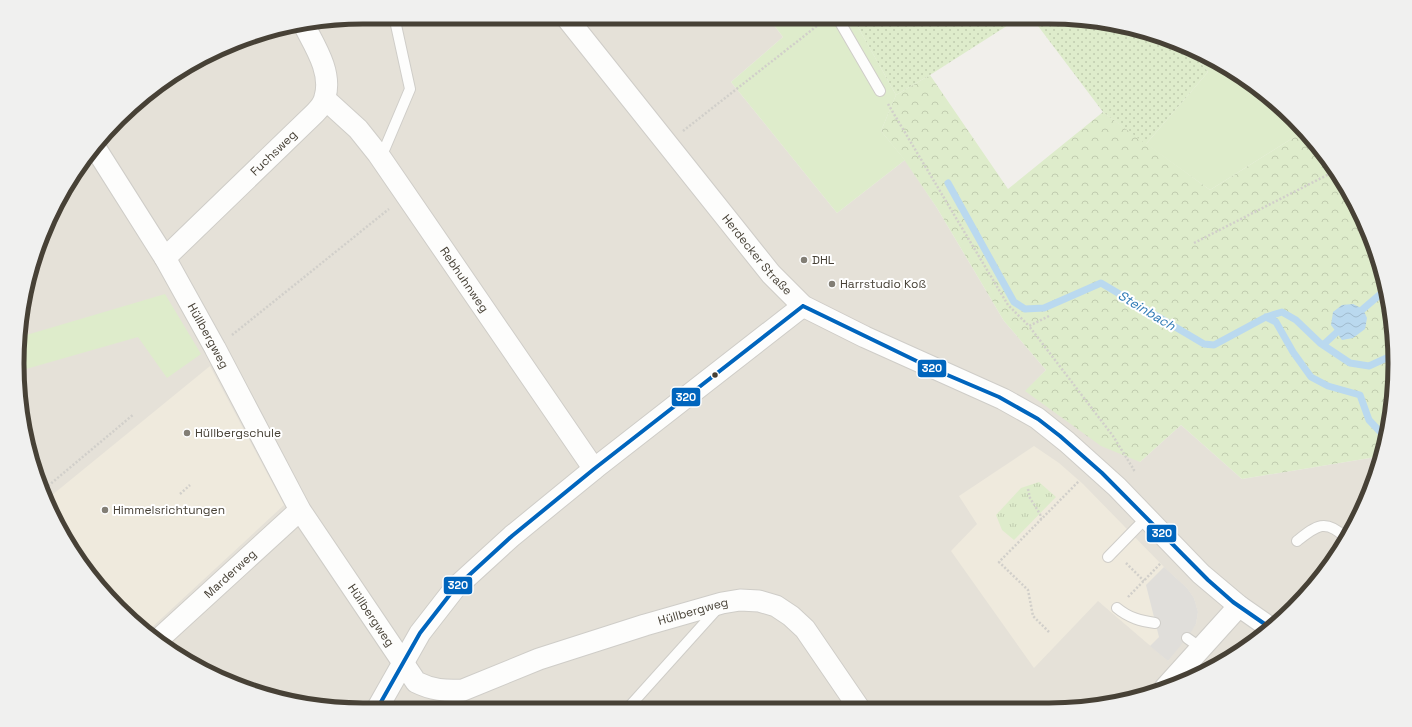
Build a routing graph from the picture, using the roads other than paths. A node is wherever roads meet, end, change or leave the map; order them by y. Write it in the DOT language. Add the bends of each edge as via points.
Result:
graph roads {
  1 [pos="572,24"];
  2 [pos="841,24"];
  3 [pos="396,25"];
  4 [pos="306,29"];
  5 [pos="880,91"];
  6 [pos="325,99"];
  7 [pos="98,152"];
  8 [pos="378,154"];
  9 [pos="165,258"];
  10 [pos="803,306"];
  11 [pos="594,470"];
  12 [pos="300,510"];
  13 [pos="1146,518"];
  14 [pos="1342,534"];
  15 [pos="1297,541"];
  16 [pos="1111,554"];
  17 [pos="722,603"];
  18 [pos="1239,606"];
  19 [pos="1117,608"];
  20 [pos="1156,623"];
  21 [pos="1265,624"];
  22 [pos="162,636"];
  23 [pos="402,662"];
  24 [pos="1170,680"];
  25 [pos="380,703"];
  26 [pos="632,703"];
  27 [pos="855,703"];
  1 -- 10 [label="street, Herdecker Straße" via="771,274"];
  2 -- 5 [label="lane"];
  3 -- 8 [label="lane" via="410,89 385,148"];
  4 -- 6 [label="street" via="324,69 327,86"];
  6 -- 8 [label="street, Rebhuhnweg" via="358,129"];
  6 -- 9 [label="street, Fuchsweg" via="315,113"];
  7 -- 9 [label="street, Hüllbergweg"];
  8 -- 11 [label="street, Rebhuhnweg"];
  9 -- 12 [label="street, Hüllbergweg"];
  10 -- 11 [label="street"];
  10 -- 13 [label="street, Herdecker Straße" via="1037,418 1117,487"];
  11 -- 23 [label="street" via="512,536 455,588 420,633"];
  12 -- 22 [label="street, Marderweg"];
  12 -- 23 [label="street, Hüllbergweg"];
  13 -- 16 [label="lane"];
  13 -- 18 [label="street, Herdecker Straße" via="1201,574"];
  14 -- 15 [label="lane" via="1326,525 1318,526"];
  17 -- 23 [label="street, Hüllbergweg" via="539,659 463,690 434,690 424,686 416,682"];
  17 -- 26 [label="lane"];
  17 -- 27 [label="street, Hüllbergweg" via="740,600 759,601 776,606 791,616 805,629"];
  18 -- 21 [label="street, Herdecker Straße"];
  18 -- 24 [label="street" via="1194,643"];
  19 -- 20 [label="lane" via="1131,618"];
  23 -- 25 [label="street"];
}
